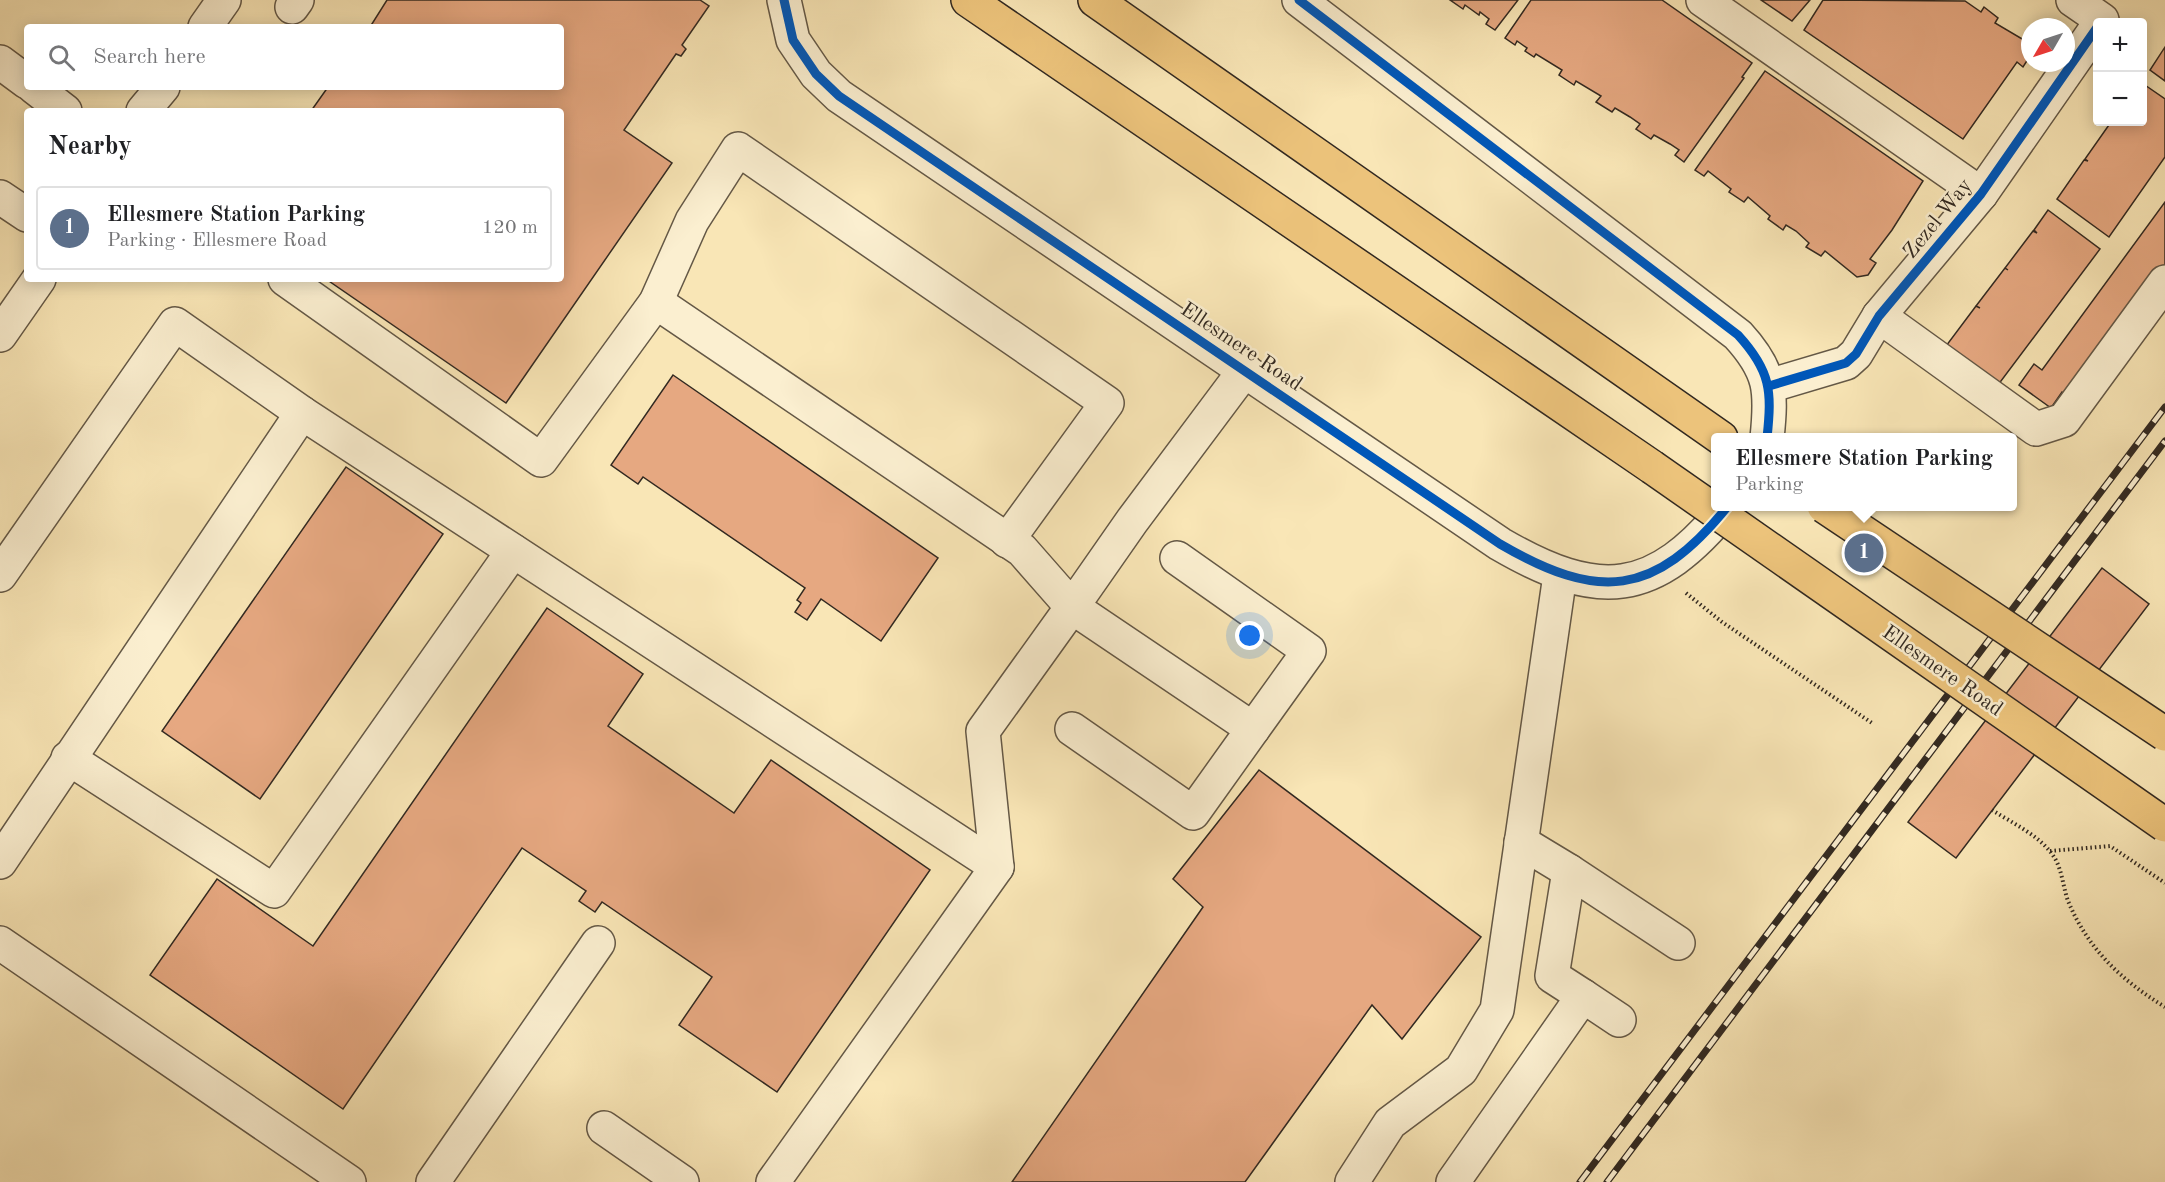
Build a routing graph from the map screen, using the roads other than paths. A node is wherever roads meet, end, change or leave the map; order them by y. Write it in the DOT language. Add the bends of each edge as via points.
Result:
graph roads {
  1 [pos="784,0"];
  2 [pos="968,0"];
  3 [pos="1095,0"];
  4 [pos="1299,0"];
  5 [pos="1703,0"];
  6 [pos="2073,0"];
  7 [pos="2104,17"];
  8 [pos="0,62"];
  9 [pos="24,80"];
  10 [pos="38,90"];
  11 [pos="160,90"];
  12 [pos="61,108"];
  13 [pos="146,108"];
  14 [pos="1981,194"];
  15 [pos="0,197"];
  16 [pos="24,213"];
  17 [pos="37,282"];
  18 [pos="289,282"];
  19 [pos="2165,282"];
  20 [pos="656,302"];
  21 [pos="1879,316"];
  22 [pos="0,335"];
  23 [pos="1245,370"];
  24 [pos="1769,386"];
  25 [pos="302,413"];
  26 [pos="1714,433"];
  27 [pos="1767,433"];
  28 [pos="1711,508"];
  29 [pos="1715,511"];
  30 [pos="1725,511"];
  31 [pos="1830,511"];
  32 [pos="1007,541"];
  33 [pos="513,551"];
  34 [pos="1178,558"];
  35 [pos="4,561"];
  36 [pos="1560,574"];
  37 [pos="1071,607"];
  38 [pos="1072,729"];
  39 [pos="1253,729"];
  40 [pos="2165,734"];
  41 [pos="68,758"];
  42 [pos="2165,825"];
  43 [pos="1521,842"];
  44 [pos="0,862"];
  45 [pos="997,867"];
  46 [pos="1569,870"];
  47 [pos="0,943"];
  48 [pos="598,943"];
  49 [pos="1678,943"];
  50 [pos="1583,996"];
  51 [pos="1619,1020"];
  52 [pos="604,1128"];
  53 [pos="349,1182"];
  54 [pos="433,1182"];
  55 [pos="682,1182"];
  56 [pos="773,1182"];
  57 [pos="1352,1182"];
  58 [pos="1453,1182"];
  1 -- 23 [label="street, Ellesmere Road" via="793,40 816,74 839,96"];
  2 -- 28 [label="main road, Ellesmere Road, bridge"];
  3 -- 26 [label="main road"];
  4 -- 24 [label="street" via="1717,316 1753,351"];
  5 -- 14 [label="street"];
  6 -- 7 [label="street"];
  7 -- 14 [label="street, Zezel Way"];
  8 -- 9 [label="street"];
  10 -- 12 [label="street"];
  11 -- 13 [label="street"];
  14 -- 21 [label="street, Zezel Way"];
  15 -- 16 [label="street"];
  17 -- 22 [label="street"];
  18 -- 20 [label="street" via="541,460"];
  19 -- 21 [label="street" via="2064,420 2036,429"];
  20 -- 32 [label="street"];
  20 -- 32 [label="street" via="692,221 738,149 1107,403"];
  21 -- 24 [label="street, Zezel Way" via="1856,354 1846,363"];
  23 -- 36 [label="street, Ellesmere Road" via="1500,544"];
  23 -- 37 [label="street"];
  24 -- 27 [label="street"];
  25 -- 33 [label="street"];
  25 -- 35 [label="street" via="175,324"];
  25 -- 41 [label="street"];
  29 -- 42 [label="main road, Ellesmere Road, bridge"];
  30 -- 36 [label="street, Ellesmere Road" via="1710,529 1663,567 1630,579 1601,583"];
  31 -- 40 [label="main road, bridge"];
  32 -- 37 [label="street" via="1022,550"];
  33 -- 41 [label="street" via="274,891"];
  33 -- 45 [label="street"];
  34 -- 39 [label="street" via="1309,651"];
  36 -- 43 [label="street"];
  37 -- 39 [label="street"];
  37 -- 45 [label="street" via="983,731"];
  38 -- 39 [label="street" via="1193,813"];
  41 -- 44 [label="street"];
  43 -- 46 [label="street"];
  43 -- 57 [label="street" via="1497,1010 1461,1070 1390,1123"];
  45 -- 56 [label="street"];
  46 -- 49 [label="street"];
  46 -- 50 [label="street" via="1552,976"];
  47 -- 53 [label="street"];
  48 -- 54 [label="street"];
  50 -- 51 [label="street"];
  50 -- 58 [label="street"];
  52 -- 55 [label="street"];
}
